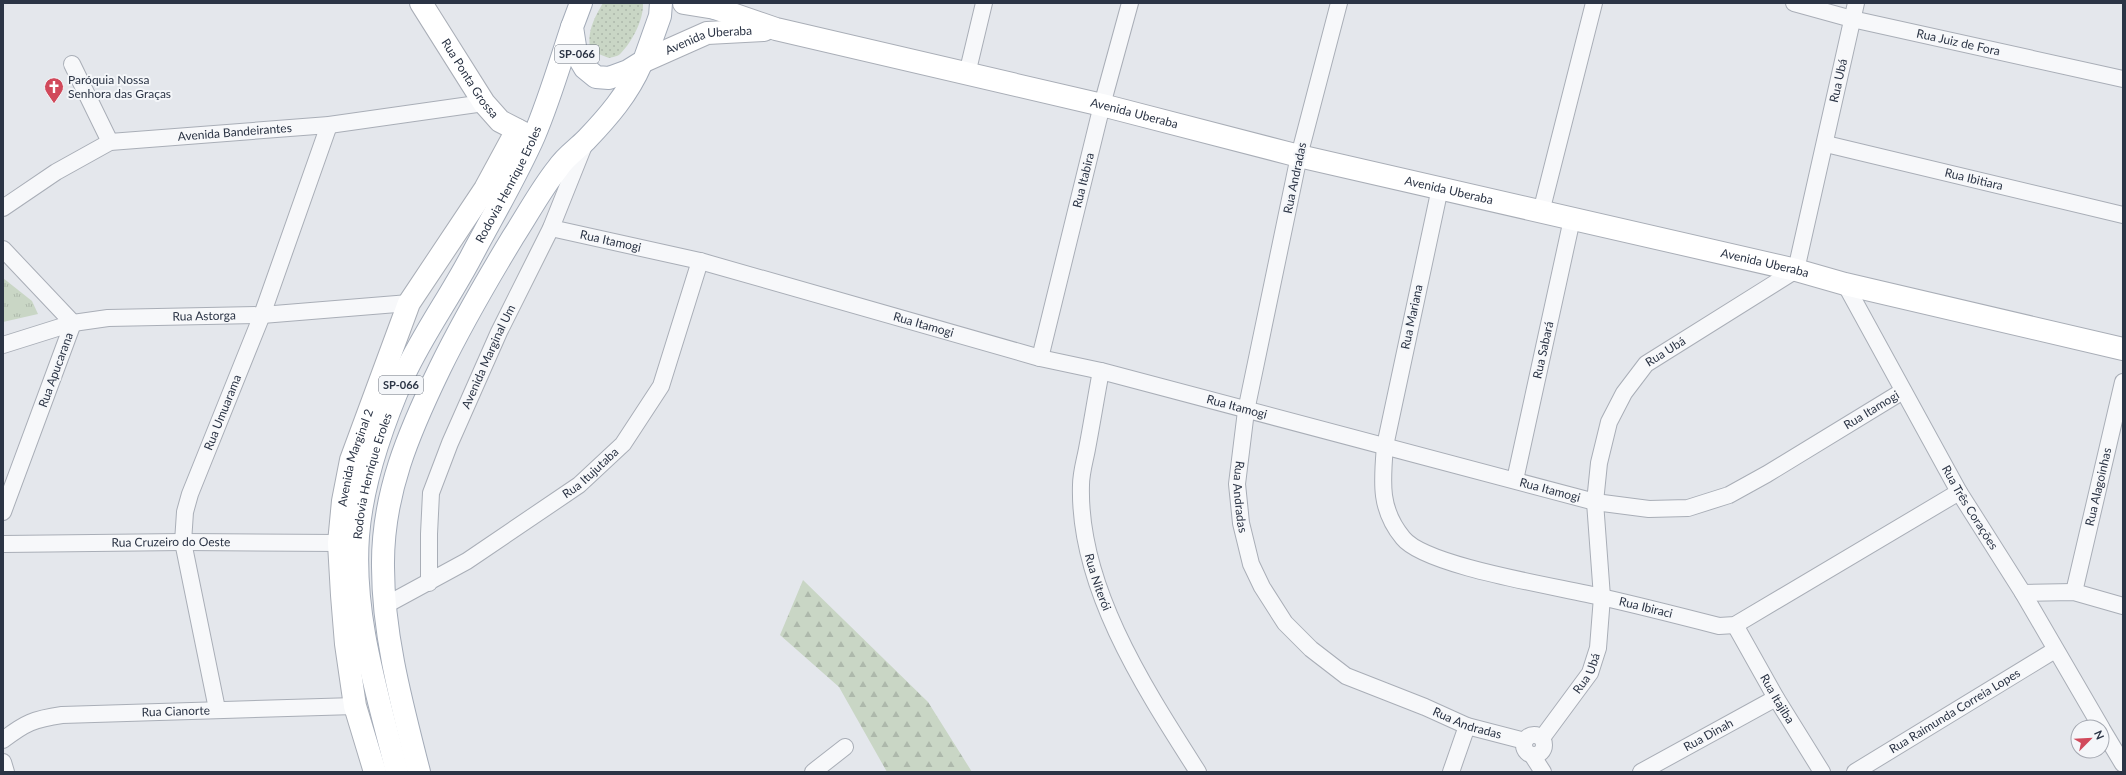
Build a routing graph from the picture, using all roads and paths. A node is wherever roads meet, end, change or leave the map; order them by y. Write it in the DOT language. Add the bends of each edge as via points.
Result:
graph roads {
  1 [pos="421,3"];
  2 [pos="581,3"];
  3 [pos="661,3"];
  4 [pos="684,3"];
  5 [pos="984,3"];
  6 [pos="1130,3"];
  7 [pos="1339,3"];
  8 [pos="1594,3"];
  9 [pos="1794,3"];
  10 [pos="1856,3"];
  11 [pos="714,5"];
  12 [pos="1852,19"];
  13 [pos="572,27"];
  14 [pos="776,29"];
  15 [pos="643,63"];
  16 [pos="72,64"];
  17 [pos="967,74"];
  18 [pos="2123,79"];
  19 [pos="484,104"];
  20 [pos="1102,105"];
  21 [pos="328,125"];
  22 [pos="525,134"];
  23 [pos="586,141"];
  24 [pos="110,142"];
  25 [pos="1826,144"];
  26 [pos="1299,156"];
  27 [pos="1440,188"];
  28 [pos="3,208"];
  29 [pos="1541,212"];
  30 [pos="2123,214"];
  31 [pos="1572,219"];
  32 [pos="551,228"];
  33 [pos="3,250"];
  34 [pos="700,261"];
  35 [pos="1796,270"];
  36 [pos="1845,284"];
  37 [pos="409,303"];
  38 [pos="262,315"];
  39 [pos="74,323"];
  40 [pos="3,345"];
  41 [pos="2123,349"];
  42 [pos="1040,358"];
  43 [pos="1101,372"];
  44 [pos="2123,382"];
  45 [pos="1903,391"];
  46 [pos="1246,411"];
  47 [pos="1385,446"];
  48 [pos="1515,480"];
  49 [pos="1959,492"];
  50 [pos="1595,502"];
  51 [pos="3,512"];
  52 [pos="183,542"];
  53 [pos="339,543"];
  54 [pos="3,544"];
  55 [pos="429,582"];
  56 [pos="2074,592"];
  57 [pos="2023,593"];
  58 [pos="1602,597"];
  59 [pos="386,605"];
  60 [pos="2123,606"];
  61 [pos="1735,625"];
  62 [pos="2055,650"];
  63 [pos="1776,698"];
  64 [pos="355,706"];
  65 [pos="217,709"];
  66 [pos="2097,719"];
  67 [pos="1467,726"];
  68 [pos="3,740"];
  69 [pos="2110,742"];
  70 [pos="844,747"];
  71 [pos="1528,748"];
  72 [pos="3,762"];
  73 [pos="2123,764"];
  74 [pos="1200,770"];
  75 [pos="6,772"];
  76 [pos="375,772"];
  77 [pos="397,772"];
  78 [pos="419,772"];
  79 [pos="813,772"];
  80 [pos="1451,772"];
  81 [pos="1543,772"];
  82 [pos="1641,772"];
  83 [pos="1822,772"];
  84 [pos="1855,772"];
  1 -- 19 [label="street, Rua Ponta Grossa"];
  2 -- 13 [label="street, SP-066"];
  3 -- 15 [label="street, SP-066" via="660,16"];
  4 -- 11 [label="street, Avenida Uberaba"];
  5 -- 17 [label="street"];
  6 -- 20 [label="street, Rua Itabira"];
  7 -- 26 [label="street, Rua Andradas"];
  8 -- 29 [label="street"];
  9 -- 12 [label="street, Rua Juiz de Fora"];
  10 -- 12 [label="street, Rua Ubá"];
  11 -- 14 [label="street, Avenida Uberaba"];
  12 -- 18 [label="street, Rua Juiz de Fora"];
  12 -- 25 [label="street, Rua Ubá"];
  13 -- 15 [label="street, SP-066" via="576,53 585,68 596,77 609,78"];
  13 -- 22 [label="street, Rodovia Henrique Eroles / SP-066"];
  14 -- 15 [label="street, Avenida Uberaba" via="707,33"];
  14 -- 17 [label="street, Avenida Uberaba"];
  15 -- 23 [label="street, Rodovia Henrique Eroles / SP-066" via="622,100"];
  16 -- 24 [label="street"];
  17 -- 20 [label="street, Avenida Uberaba"];
  19 -- 21 [label="street, Avenida Bandeirantes"];
  19 -- 22 [label="street, Rua Ponta Grossa" via="500,121"];
  20 -- 26 [label="street, Avenida Uberaba"];
  20 -- 42 [label="street, Rua Itabira"];
  21 -- 24 [label="street, Avenida Bandeirantes"];
  21 -- 38 [label="street, Rua Umuarama"];
  22 -- 37 [label="street, Avenida Marginal 2"];
  22 -- 77 [label="street, Rodovia Henrique Eroles / SP-066" via="471,258 405,375 384,428 366,489 358,536 362,622 366,650"];
  23 -- 32 [label="street, Avenida Marginal Um"];
  23 -- 59 [label="street, Rodovia Henrique Eroles / SP-066" via="558,166 498,261 463,322 409,433 384,528 382,567"];
  24 -- 28 [label="street, Avenida Bandeirantes" via="56,172"];
  25 -- 30 [label="street, Rua Ibitiara"];
  25 -- 35 [label="street, Rua Ubá"];
  26 -- 27 [label="street, Avenida Uberaba"];
  26 -- 46 [label="street, Rua Andradas"];
  27 -- 29 [label="street, Avenida Uberaba"];
  27 -- 47 [label="street, Rua Mariana"];
  29 -- 31 [label="street, Avenida Uberaba"];
  31 -- 35 [label="street, Avenida Uberaba"];
  31 -- 48 [label="street, Rua Sabará"];
  32 -- 34 [label="street, Rua Itamogi"];
  32 -- 55 [label="street, Avenida Marginal Um" via="499,332 450,443 432,493"];
  33 -- 39 [label="street, Rua Apucarana"];
  34 -- 42 [label="street, Rua Itamogi"];
  34 -- 55 [label="street, Rua Itujutaba" via="661,386 622,444 579,485 467,561"];
  35 -- 36 [label="street, Avenida Uberaba"];
  35 -- 50 [label="street, Rua Ubá" via="1646,364 1624,393 1609,422 1599,463"];
  36 -- 41 [label="street, Avenida Uberaba"];
  36 -- 45 [label="street, Rua Três Corações"];
  37 -- 38 [label="street, Rua Astorga"];
  37 -- 53 [label="street, Avenida Marginal 2" via="351,460 343,501"];
  38 -- 39 [label="street, Rua Astorga" via="108,318"];
  38 -- 52 [label="street, Rua Umuarama" via="190,494 185,512"];
  39 -- 40 [label="street, Rua Astorga"];
  39 -- 51 [label="street, Rua Apucarana"];
  42 -- 43 [label="street, Rua Itamogi"];
  43 -- 46 [label="street, Rua Itamogi"];
  43 -- 74 [label="street, Rua Niterói" via="1081,484 1085,538 1098,586 1117,632 1140,678"];
  44 -- 56 [label="street, Rua Alagoinhas"];
  45 -- 49 [label="street, Rua Três Corações"];
  45 -- 50 [label="street, Rua Itamogi" via="1729,495 1688,508 1649,509"];
  46 -- 47 [label="street, Rua Itamogi"];
  46 -- 67 [label="street, Rua Andradas" via="1237,484 1241,523 1251,564 1285,623 1311,649 1346,676"];
  47 -- 48 [label="street, Rua Itamogi"];
  47 -- 58 [label="street, Rua Ibiraci" via="1382,487 1388,515 1404,539 1426,554 1469,568"];
  48 -- 50 [label="street, Rua Itamogi"];
  49 -- 57 [label="street, Rua Três Corações"];
  49 -- 61 [label="street"];
  50 -- 58 [label="street, Rua Ubá"];
  52 -- 53 [label="street, Rua Cruzeiro do Oeste"];
  52 -- 54 [label="street, Rua Cruzeiro do Oeste"];
  52 -- 65 [label="street, Rua Umuarama"];
  53 -- 64 [label="street, Avenida Marginal 2" via="346,644"];
  55 -- 59 [label="street, Rua Itujutaba"];
  56 -- 57 [label="street"];
  56 -- 60 [label="street"];
  57 -- 62 [label="street, Rua Três Corações"];
  58 -- 61 [label="street, Rua Ibiraci" via="1719,626"];
  58 -- 71 [label="street, Rua Ubá" via="1598,648 1590,673 1542,738 1532,735"];
  59 -- 78 [label="street, Rodovia Henrique Eroles / SP-066" via="390,643"];
  61 -- 63 [label="street, Rua Itajiba"];
  62 -- 66 [label="street, Rua Três Corações"];
  62 -- 84 [label="street, Rua Raimunda Correia Lopes"];
  63 -- 82 [label="street, Rua Dinah"];
  63 -- 83 [label="street, Rua Itajiba"];
  64 -- 65 [label="street, Rua Cianorte"];
  64 -- 76 [label="street, Avenida Marginal 2"];
  65 -- 68 [label="street, Rua Cianorte" via="41,718 22,725"];
  67 -- 71 [label="street, Rua Andradas"];
  67 -- 80 [label="street"];
  69 -- 73 [label="street, Rua Três Corações"];
  70 -- 79 [label="street"];
  71 -- 81 [label="street"];
  72 -- 75 [label="street"];
}
